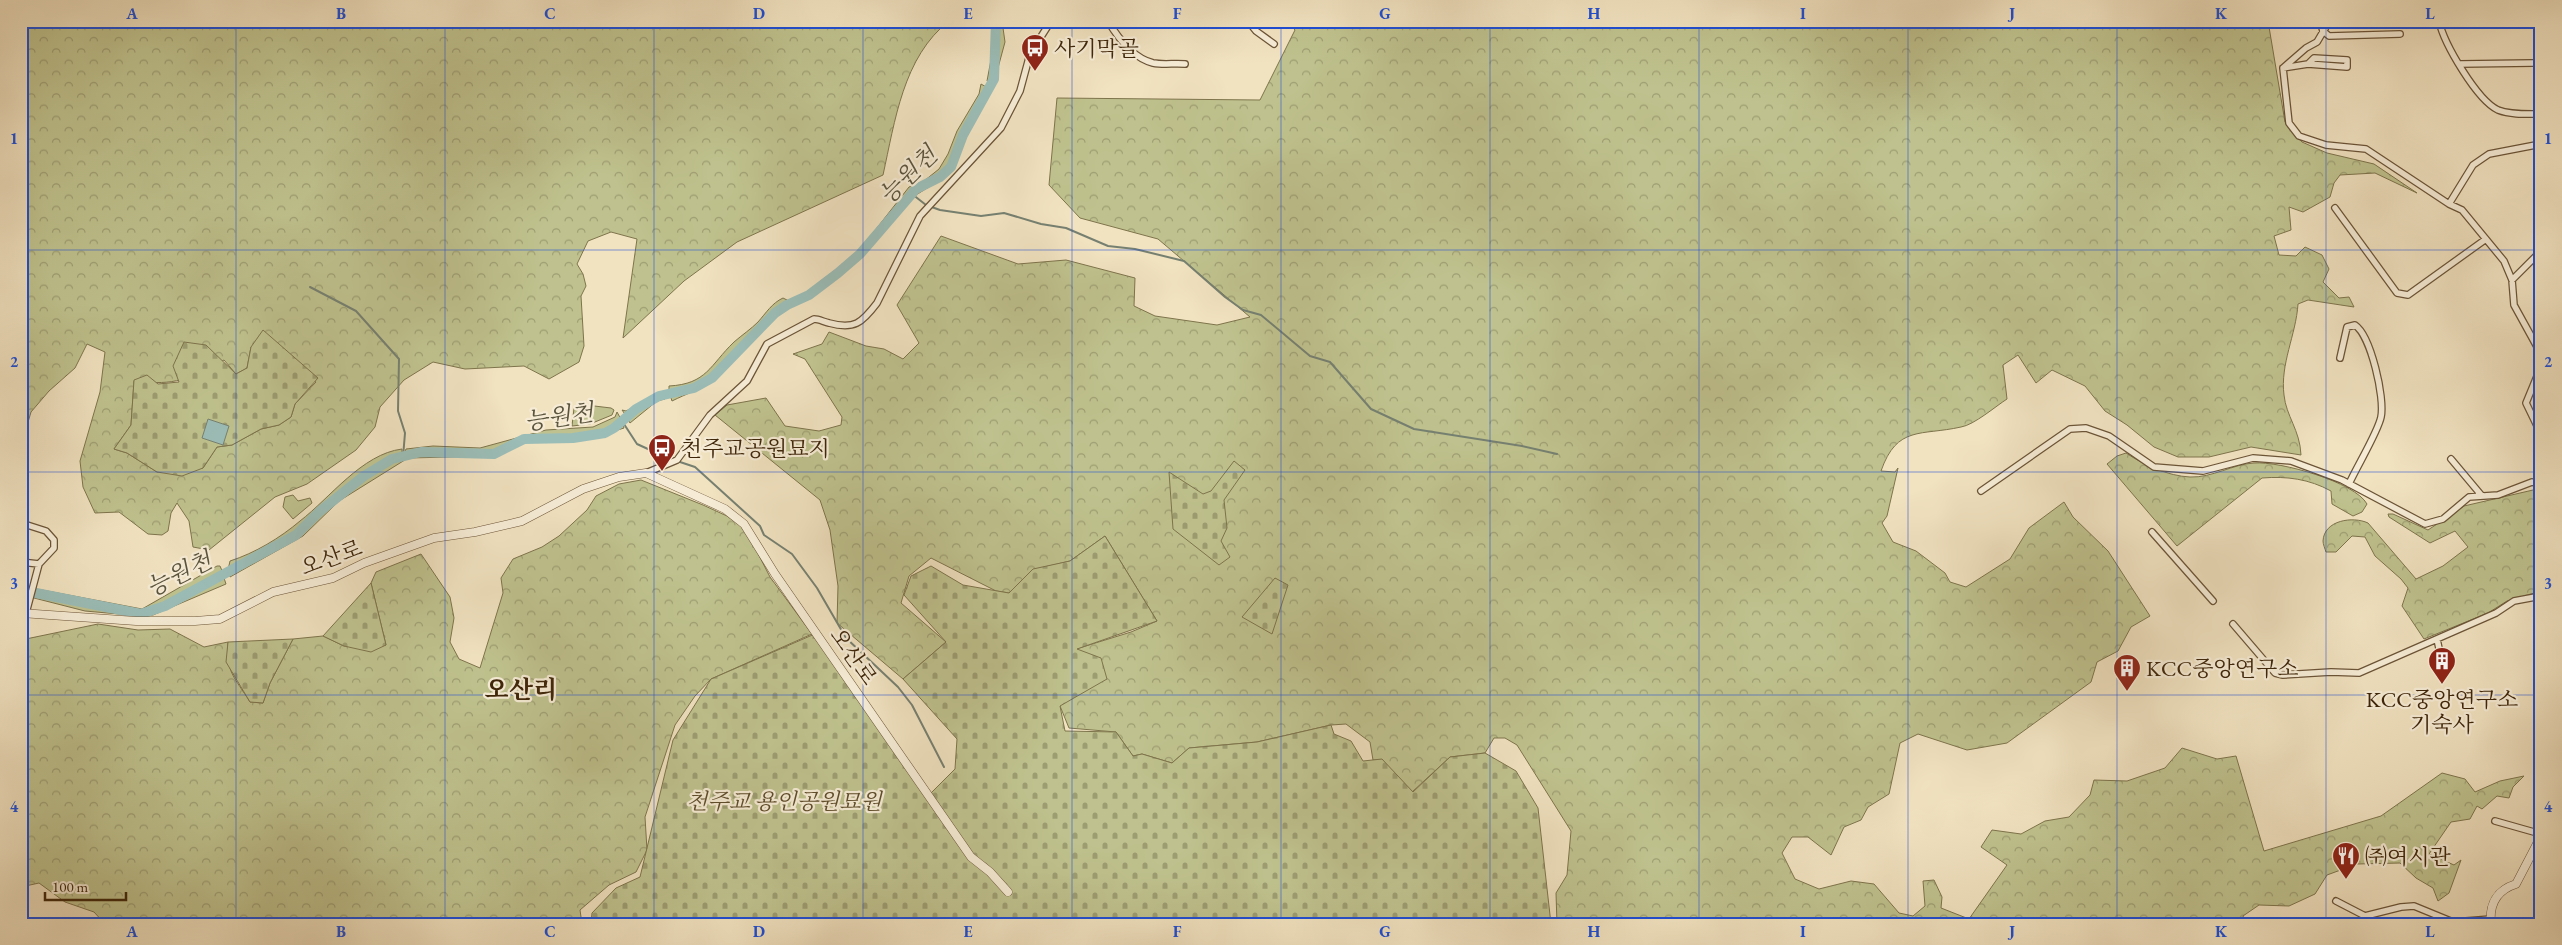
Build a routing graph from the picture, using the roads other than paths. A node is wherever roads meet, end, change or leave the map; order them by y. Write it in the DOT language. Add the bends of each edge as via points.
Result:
graph roads {
  1 [pos="1051,21"];
  2 [pos="1108,21"];
  3 [pos="1248,21"];
  4 [pos="2320,21"];
  5 [pos="2380,21"];
  6 [pos="2439,21"];
  7 [pos="2323,31"];
  8 [pos="2400,34"];
  9 [pos="1274,44"];
  10 [pos="2533,63"];
  11 [pos="1185,64"];
  12 [pos="2308,64"];
  13 [pos="2460,64"];
  14 [pos="2283,68"];
  15 [pos="2541,114"];
  16 [pos="2541,144"];
  17 [pos="2449,204"];
  18 [pos="2335,208"];
  19 [pos="2486,239"];
  20 [pos="2541,251"];
  21 [pos="2512,280"];
  22 [pos="2340,358"];
  23 [pos="2541,434"];
  24 [pos="2451,459"];
  25 [pos="646,473"];
  26 [pos="2349,484"];
  27 [pos="2541,485"];
  28 [pos="1981,491"];
  29 [pos="2482,496"];
  30 [pos="21,523"];
  31 [pos="2152,532"];
  32 [pos="21,562"];
  33 [pos="39,564"];
  34 [pos="2541,596"];
  35 [pos="2213,601"];
  36 [pos="24,613"];
  37 [pos="2233,624"];
  38 [pos="2437,639"];
  39 [pos="2441,658"];
  40 [pos="2495,821"];
  41 [pos="2541,835"];
  42 [pos="1008,892"];
  43 [pos="2336,901"];
  44 [pos="2491,922"];
  1 -- 25 [label="street, 오산로" via="1030,54 1020,91 1001,128 920,216 869,314 861,322 848,327 814,319 766,344 747,381 710,415 674,461"];
  2 -- 11 [label="street" via="1117,37 1137,56 1155,63"];
  3 -- 9 [label="street"];
  4 -- 7 [label="street"];
  5 -- 7 [label="street" via="2327,25"];
  6 -- 13 [label="street"];
  7 -- 8 [label="street" via="2329,36"];
  7 -- 14 [label="street" via="2317,42"];
  10 -- 13 [label="street"];
  12 -- 12 [label="street" via="2347,67 2347,60 2314,58"];
  12 -- 14 [label="street"];
  13 -- 15 [label="street" via="2472,86 2492,106 2508,113"];
  14 -- 17 [label="street" via="2290,123 2299,136 2326,145 2366,149"];
  16 -- 17 [label="street" via="2489,154 2473,165"];
  17 -- 19 [label="street" via="2462,210"];
  18 -- 19 [label="street" via="2396,293 2401,295 2408,295"];
  19 -- 21 [label="street" via="2504,261"];
  20 -- 21 [label="street"];
  21 -- 23 [label="street" via="2514,305 2540,354 2540,369 2526,403"];
  22 -- 26 [label="street" via="2347,327 2355,325 2364,336 2373,358 2381,417"];
  24 -- 29 [label="street"];
  25 -- 36 [label="street, 오산로" via="619,477 583,489 522,521 434,538 364,564 344,575 273,592 220,619 136,621"];
  25 -- 42 [label="street, 오산로" via="726,509 744,524 775,574 971,857"];
  26 -- 28 [label="street" via="2281,460 2253,458 2204,471 2154,467 2110,436 2086,428 2070,430"];
  26 -- 29 [label="street" via="2425,524 2443,519 2469,497"];
  27 -- 29 [label="street" via="2532,482 2498,495"];
  30 -- 33 [label="street" via="46,531 54,540 54,548"];
  31 -- 35 [label="street"];
  32 -- 33 [label="street"];
  33 -- 36 [label="street"];
  34 -- 38 [label="street" via="2508,604 2496,613"];
  37 -- 38 [label="street" via="2267,665 2275,673 2283,675 2359,673"];
  38 -- 39 [label="street"];
  40 -- 41 [label="street"];
  41 -- 44 [label="street" via="2516,884 2496,895 2491,908"];
  43 -- 44 [label="street" via="2365,916 2414,906 2453,922"];
}
